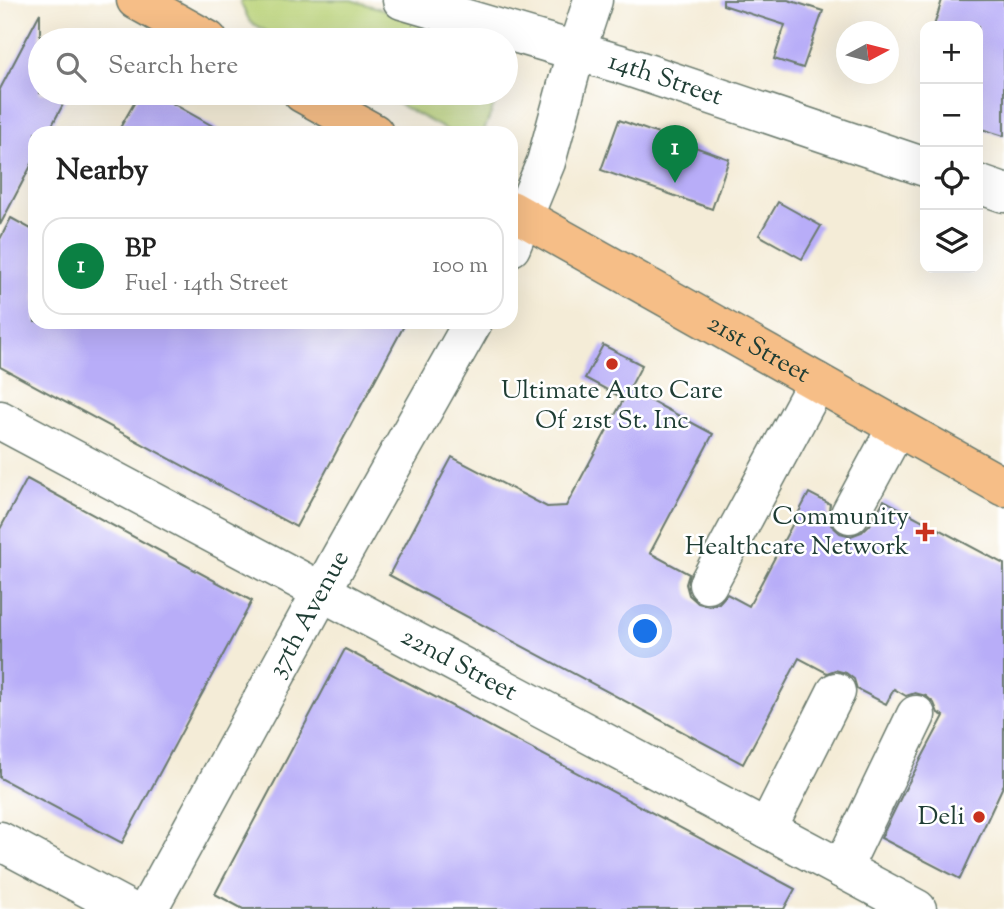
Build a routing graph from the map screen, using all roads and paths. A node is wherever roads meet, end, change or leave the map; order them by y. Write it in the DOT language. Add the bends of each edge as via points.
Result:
graph roads {
  1 [pos="135,0"];
  2 [pos="402,0"];
  3 [pos="593,0"];
  4 [pos="186,28"];
  5 [pos="496,28"];
  6 [pos="518,35"];
  7 [pos="576,52"];
  8 [pos="324,105"];
  9 [pos="361,126"];
  10 [pos="920,165"];
  11 [pos="983,186"];
  12 [pos="1004,193"];
  13 [pos="518,219"];
  14 [pos="518,227"];
  15 [pos="469,329"];
  16 [pos="817,382"];
  17 [pos="0,421"];
  18 [pos="897,427"];
  19 [pos="1004,487"];
  20 [pos="850,514"];
  21 [pos="708,584"];
  22 [pos="321,591"];
  23 [pos="836,692"];
  24 [pos="916,715"];
  25 [pos="767,829"];
  26 [pos="0,841"];
  27 [pos="842,869"];
  28 [pos="127,909"];
  29 [pos="148,909"];
  30 [pos="917,909"];
  1 -- 4 [label="main road"];
  2 -- 5 [label="street, 14th Street"];
  3 -- 7 [label="street"];
  6 -- 7 [label="street, 14th Street"];
  7 -- 10 [label="street, 14th Street"];
  7 -- 13 [label="street" via="546,162"];
  8 -- 9 [label="main road"];
  11 -- 12 [label="street"];
  14 -- 16 [label="main road, 21st Street"];
  15 -- 22 [label="street, 37th Avenue"];
  16 -- 18 [label="main road, 21st Street"];
  16 -- 21 [label="street"];
  17 -- 22 [label="street, 22nd Street"];
  18 -- 19 [label="main road, 21st Street"];
  18 -- 20 [label="street"];
  22 -- 25 [label="street, 22nd Street"];
  22 -- 29 [label="street, 37th Avenue"];
  23 -- 25 [label="street"];
  24 -- 27 [label="street"];
  25 -- 27 [label="street, 22nd Street"];
  26 -- 28 [label="street"];
  27 -- 30 [label="street, 22nd Street"];
}
